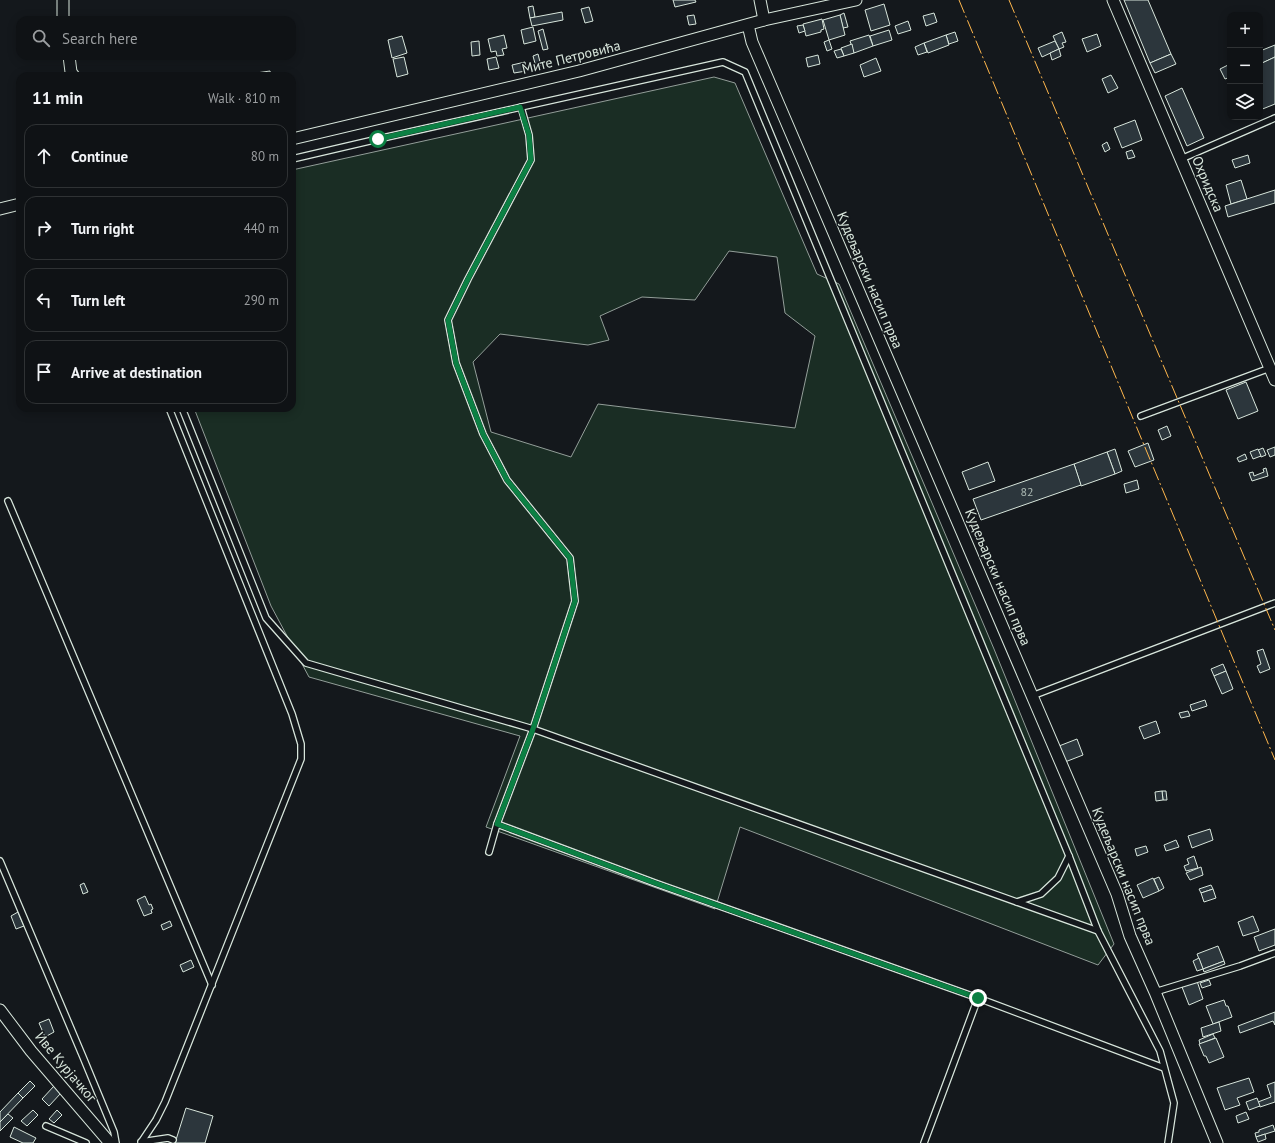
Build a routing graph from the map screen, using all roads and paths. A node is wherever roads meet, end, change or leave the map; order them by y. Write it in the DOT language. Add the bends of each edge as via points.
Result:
graph roads {
  1 [pos="63,0"];
  2 [pos="760,0"];
  3 [pos="856,0"];
  4 [pos="1113,0"];
  5 [pos="63,16"];
  6 [pos="764,20"];
  7 [pos="748,25"];
  8 [pos="69,60"];
  9 [pos="71,72"];
  10 [pos="520,107"];
  11 [pos="1275,118"];
  12 [pos="296,138"];
  13 [pos="296,158"];
  14 [pos="1181,159"];
  15 [pos="16,205"];
  16 [pos="0,209"];
  17 [pos="1270,368"];
  18 [pos="1275,380"];
  19 [pos="171,412"];
  20 [pos="184,412"];
  21 [pos="1141,416"];
  22 [pos="8,501"];
  23 [pos="1275,602"];
  24 [pos="1032,696"];
  25 [pos="533,729"];
  26 [pos="497,824"];
  27 [pos="489,852"];
  28 [pos="1069,856"];
  29 [pos="0,861"];
  30 [pos="1017,902"];
  31 [pos="1098,931"];
  32 [pos="1275,953"];
  33 [pos="212,985"];
  34 [pos="1155,992"];
  35 [pos="978,998"];
  36 [pos="0,1010"];
  37 [pos="1164,1068"];
  38 [pos="46,1126"];
  39 [pos="173,1140"];
  40 [pos="140,1142"];
  41 [pos="86,1143"];
  42 [pos="110,1143"];
  43 [pos="116,1143"];
  44 [pos="924,1143"];
  45 [pos="1168,1143"];
  46 [pos="1217,1143"];
  1 -- 5 [label="street"];
  2 -- 6 [label="street"];
  3 -- 6 [label="street, Мите Петровића"];
  4 -- 14 [label="street, Охридска"];
  6 -- 7 [label="street, Мите Петровића"];
  7 -- 12 [label="street, Мите Петровића" via="579,71"];
  7 -- 24 [label="street, Кудељарски насип прва" via="752,42"];
  8 -- 9 [label="street"];
  10 -- 13 [label="lane"];
  10 -- 25 [label="lane" via="529,135 531,160 448,320 456,363 483,434 507,480 570,558 575,601"];
  10 -- 28 [label="lane" via="723,62 744,72"];
  11 -- 14 [label="lane"];
  14 -- 17 [label="street, Охридска"];
  15 -- 16 [label="street"];
  17 -- 18 [label="street, Охридска"];
  17 -- 21 [label="lane"];
  19 -- 33 [label="lane" via="292,714 301,744 301,759"];
  20 -- 25 [label="lane" via="266,618 306,663"];
  22 -- 33 [label="lane"];
  23 -- 24 [label="lane"];
  24 -- 34 [label="street, Кудељарски насип прва" via="1117,894 1130,936"];
  25 -- 26 [label="lane"];
  25 -- 30 [label="lane"];
  26 -- 27 [label="lane"];
  26 -- 35 [label="lane"];
  28 -- 30 [label="lane" via="1058,878 1041,894"];
  28 -- 31 [label="lane"];
  29 -- 43 [label="lane" via="114,1132"];
  30 -- 31 [label="lane"];
  31 -- 37 [label="lane" via="1160,1051"];
  32 -- 34 [label="lane"];
  33 -- 40 [label="lane" via="165,1102"];
  34 -- 46 [label="street, Кудељарски насип прва"];
  35 -- 37 [label="lane"];
  35 -- 44 [label="lane"];
  36 -- 42 [label="street, Иве Курјачког" via="31,1051"];
  37 -- 45 [label="lane" via="1174,1103"];
  38 -- 41 [label="lane"];
  39 -- 40 [label="lane" via="168,1138"];
}
